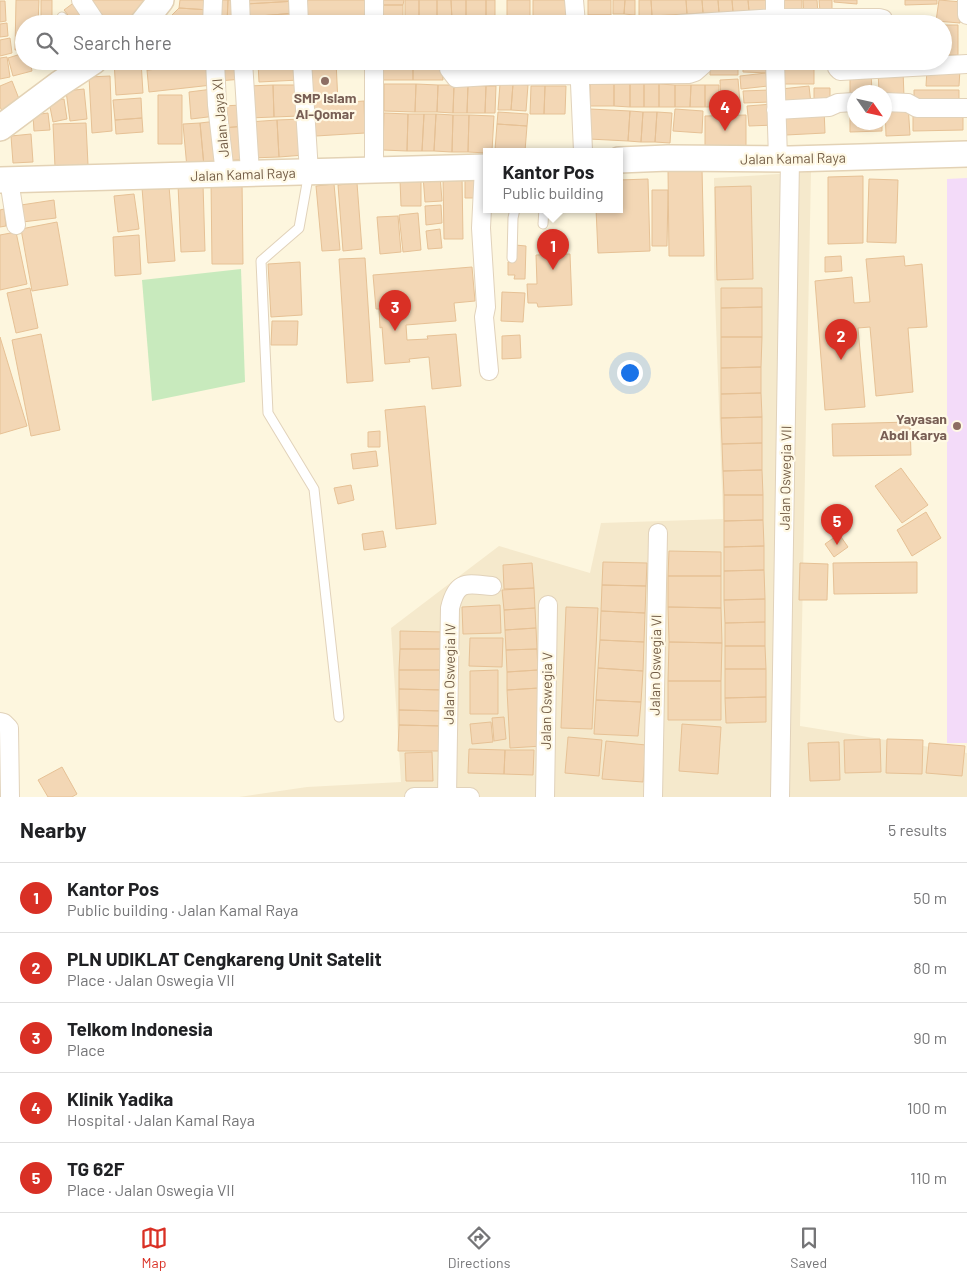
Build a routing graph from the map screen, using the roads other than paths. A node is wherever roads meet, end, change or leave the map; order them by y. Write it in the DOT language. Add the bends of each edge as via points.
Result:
graph roads {
  1 [pos="81,0"];
  2 [pos="161,0"];
  3 [pos="213,0"];
  4 [pos="240,0"];
  5 [pos="298,0"];
  6 [pos="374,0"];
  7 [pos="574,0"];
  8 [pos="775,0"];
  9 [pos="967,0"];
  10 [pos="91,15"];
  11 [pos="149,15"];
  12 [pos="212,15"];
  13 [pos="241,15"];
  14 [pos="299,15"];
  15 [pos="374,15"];
  16 [pos="575,15"];
  17 [pos="775,15"];
  18 [pos="967,15"];
  19 [pos="952,64"];
  20 [pos="967,64"];
  21 [pos="80,70"];
  22 [pos="215,70"];
  23 [pos="244,70"];
  24 [pos="303,70"];
  25 [pos="374,70"];
  26 [pos="450,70"];
  27 [pos="483,70"];
  28 [pos="579,70"];
  29 [pos="666,70"];
  30 [pos="697,70"];
  31 [pos="775,70"];
  32 [pos="847,102"];
  33 [pos="892,102"];
  34 [pos="967,108"];
  35 [pos="776,110"];
  36 [pos="0,128"];
  37 [pos="583,148"];
  38 [pos="967,154"];
  39 [pos="784,159"];
  40 [pos="623,160"];
  41 [pos="483,167"];
  42 [pos="374,170"];
  43 [pos="309,172"];
  44 [pos="250,173"];
  45 [pos="225,174"];
  46 [pos="5,180"];
  47 [pos="483,198"];
  48 [pos="514,213"];
  49 [pos="544,213"];
  50 [pos="16,224"];
  51 [pos="544,224"];
  52 [pos="512,258"];
  53 [pos="489,371"];
  54 [pos="658,532"];
  55 [pos="492,586"];
  56 [pos="548,605"];
  57 [pos="339,716"];
  58 [pos="2,723"];
  59 [pos="10,797"];
  60 [pos="414,797"];
  61 [pos="448,797"];
  62 [pos="470,797"];
  63 [pos="545,797"];
  64 [pos="653,797"];
  65 [pos="780,797"];
  1 -- 10 [label="street"];
  2 -- 11 [label="main road"];
  3 -- 12 [label="street"];
  4 -- 13 [label="street"];
  5 -- 14 [label="street"];
  6 -- 15 [label="street"];
  7 -- 16 [label="street"];
  8 -- 17 [label="street"];
  9 -- 18 [label="street"];
  19 -- 20 [label="street"];
  21 -- 36 [label="main road"];
  22 -- 45 [label="street, Jalan Jaya XI"];
  23 -- 44 [label="street"];
  24 -- 43 [label="street"];
  25 -- 42 [label="street"];
  26 -- 27 [label="street" via="456,78"];
  28 -- 37 [label="street"];
  29 -- 30 [label="street" via="689,74"];
  31 -- 35 [label="street, Jalan Oswegia VII"];
  32 -- 35 [label="street" via="829,107"];
  33 -- 34 [label="street" via="908,103 917,108"];
  35 -- 39 [label="street, Jalan Oswegia VII"];
  38 -- 39 [label="main road, Jalan Kamal Raya"];
  39 -- 40 [label="main road, Jalan Kamal Raya"];
  39 -- 65 [label="street, Jalan Oswegia VII"];
  41 -- 42 [label="main road, Jalan Kamal Raya"];
  42 -- 43 [label="main road, Jalan Kamal Raya"];
  43 -- 44 [label="main road, Jalan Kamal Raya"];
  43 -- 57 [label="lane" via="298,228 261,262 268,413 314,489"];
  44 -- 45 [label="main road, Jalan Kamal Raya"];
  45 -- 46 [label="main road, Jalan Kamal Raya"];
  46 -- 50 [label="street"];
  47 -- 53 [label="street" via="484,317"];
  48 -- 52 [label="lane"];
  49 -- 51 [label="lane"];
  54 -- 64 [label="street, Jalan Oswegia VI"];
  55 -- 61 [label="street, Jalan Oswegia IV" via="468,584 458,588 450,608"];
  56 -- 63 [label="street, Jalan Oswegia V"];
  58 -- 59 [label="street" via="9,728"];
  60 -- 61 [label="street"];
  61 -- 62 [label="street"];
}
